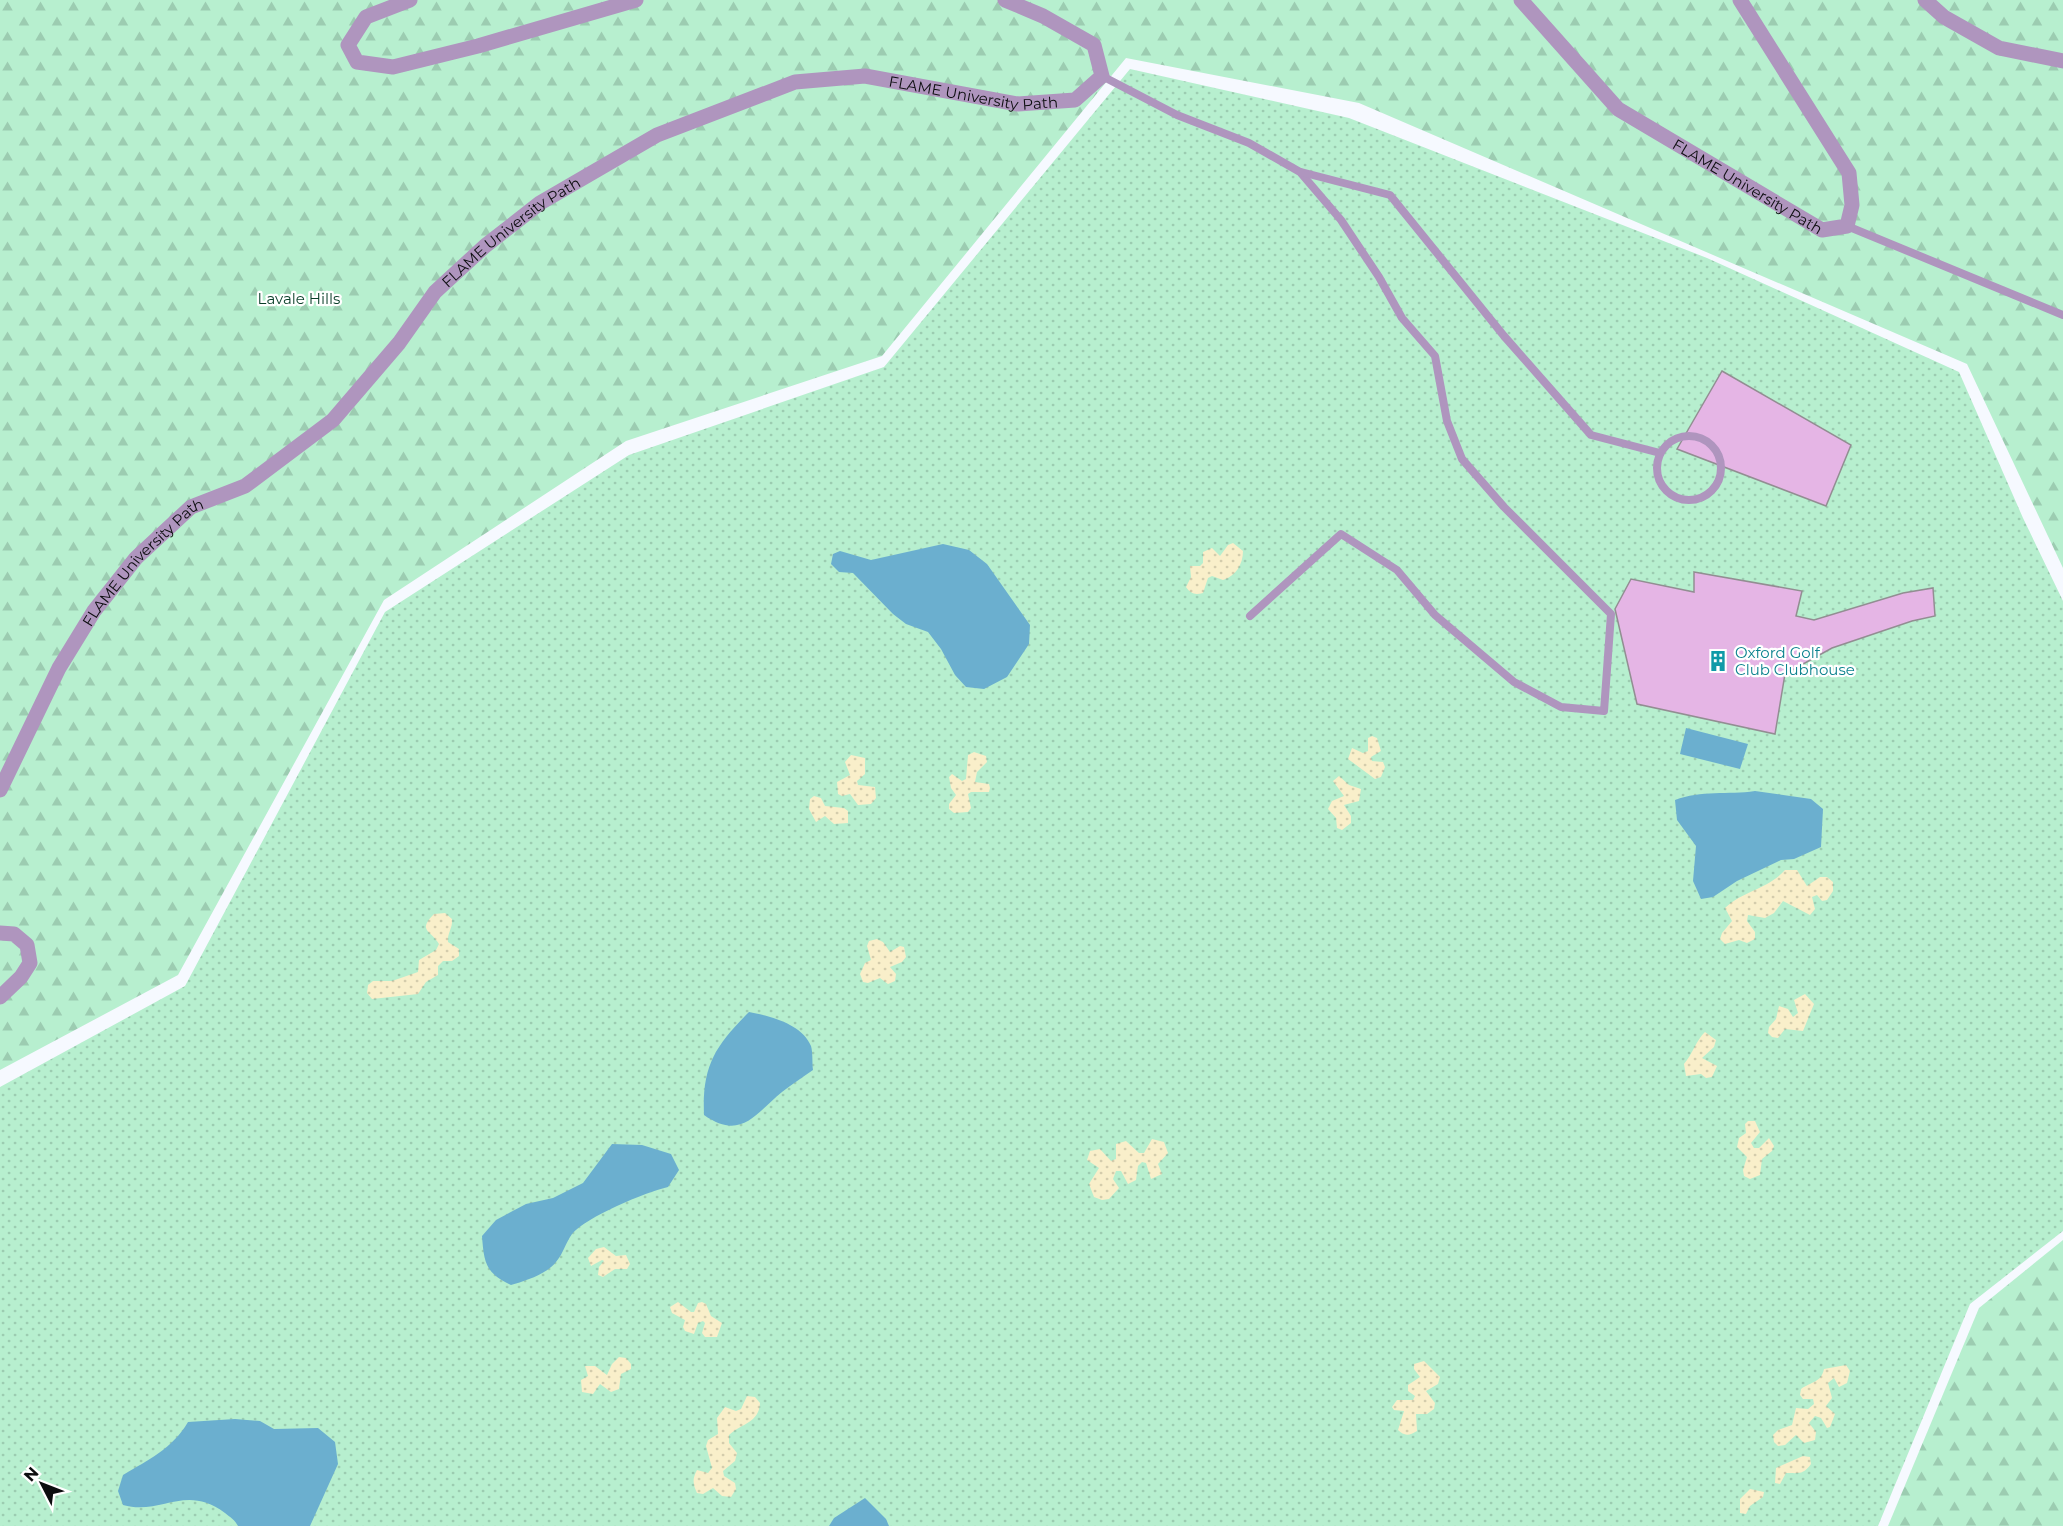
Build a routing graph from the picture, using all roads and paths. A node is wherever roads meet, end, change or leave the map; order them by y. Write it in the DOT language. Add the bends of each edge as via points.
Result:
graph roads {
  1 [pos="410,0"];
  2 [pos="636,0"];
  3 [pos="1005,0"];
  4 [pos="1521,0"];
  5 [pos="1740,0"];
  6 [pos="1925,0"];
  7 [pos="2063,61"];
  8 [pos="1102,76"];
  9 [pos="1300,172"];
  10 [pos="1847,226"];
  11 [pos="2063,315"];
  12 [pos="1660,453"];
  13 [pos="1250,616"];
  14 [pos="0,790"];
  15 [pos="0,933"];
  16 [pos="0,997"];
  1 -- 2 [label="street" via="366,17 348,45 357,62 393,67"];
  3 -- 8 [label="street" via="1094,45"];
  4 -- 10 [label="street, FLAME University Path" via="1618,109 1822,230"];
  5 -- 10 [label="street, FLAME University Path" via="1849,173 1852,205"];
  6 -- 7 [label="street" via="1944,17 1999,48"];
  8 -- 9 [label="lane" via="1177,115 1249,143"];
  8 -- 14 [label="street, FLAME University Path" via="1075,100 1018,104 865,76 795,82 657,135 540,203 435,292 399,343 333,420 244,486 191,507 136,558 94,611 59,668"];
  9 -- 12 [label="lane" via="1390,195 1504,336 1591,435"];
  9 -- 13 [label="lane" via="1341,220 1402,318 1435,356 1447,421 1462,459 1611,614 1604,711 1562,707 1514,682 1435,615 1396,570 1341,534"];
  10 -- 11 [label="lane"];
  12 -- 12 [label="lane" via="1658,477 1663,488 1683,500 1706,496 1721,477 1720,456 1697,436 1675,438"];
  15 -- 16 [label="street" via="14,934 27,945 30,963"];
}
